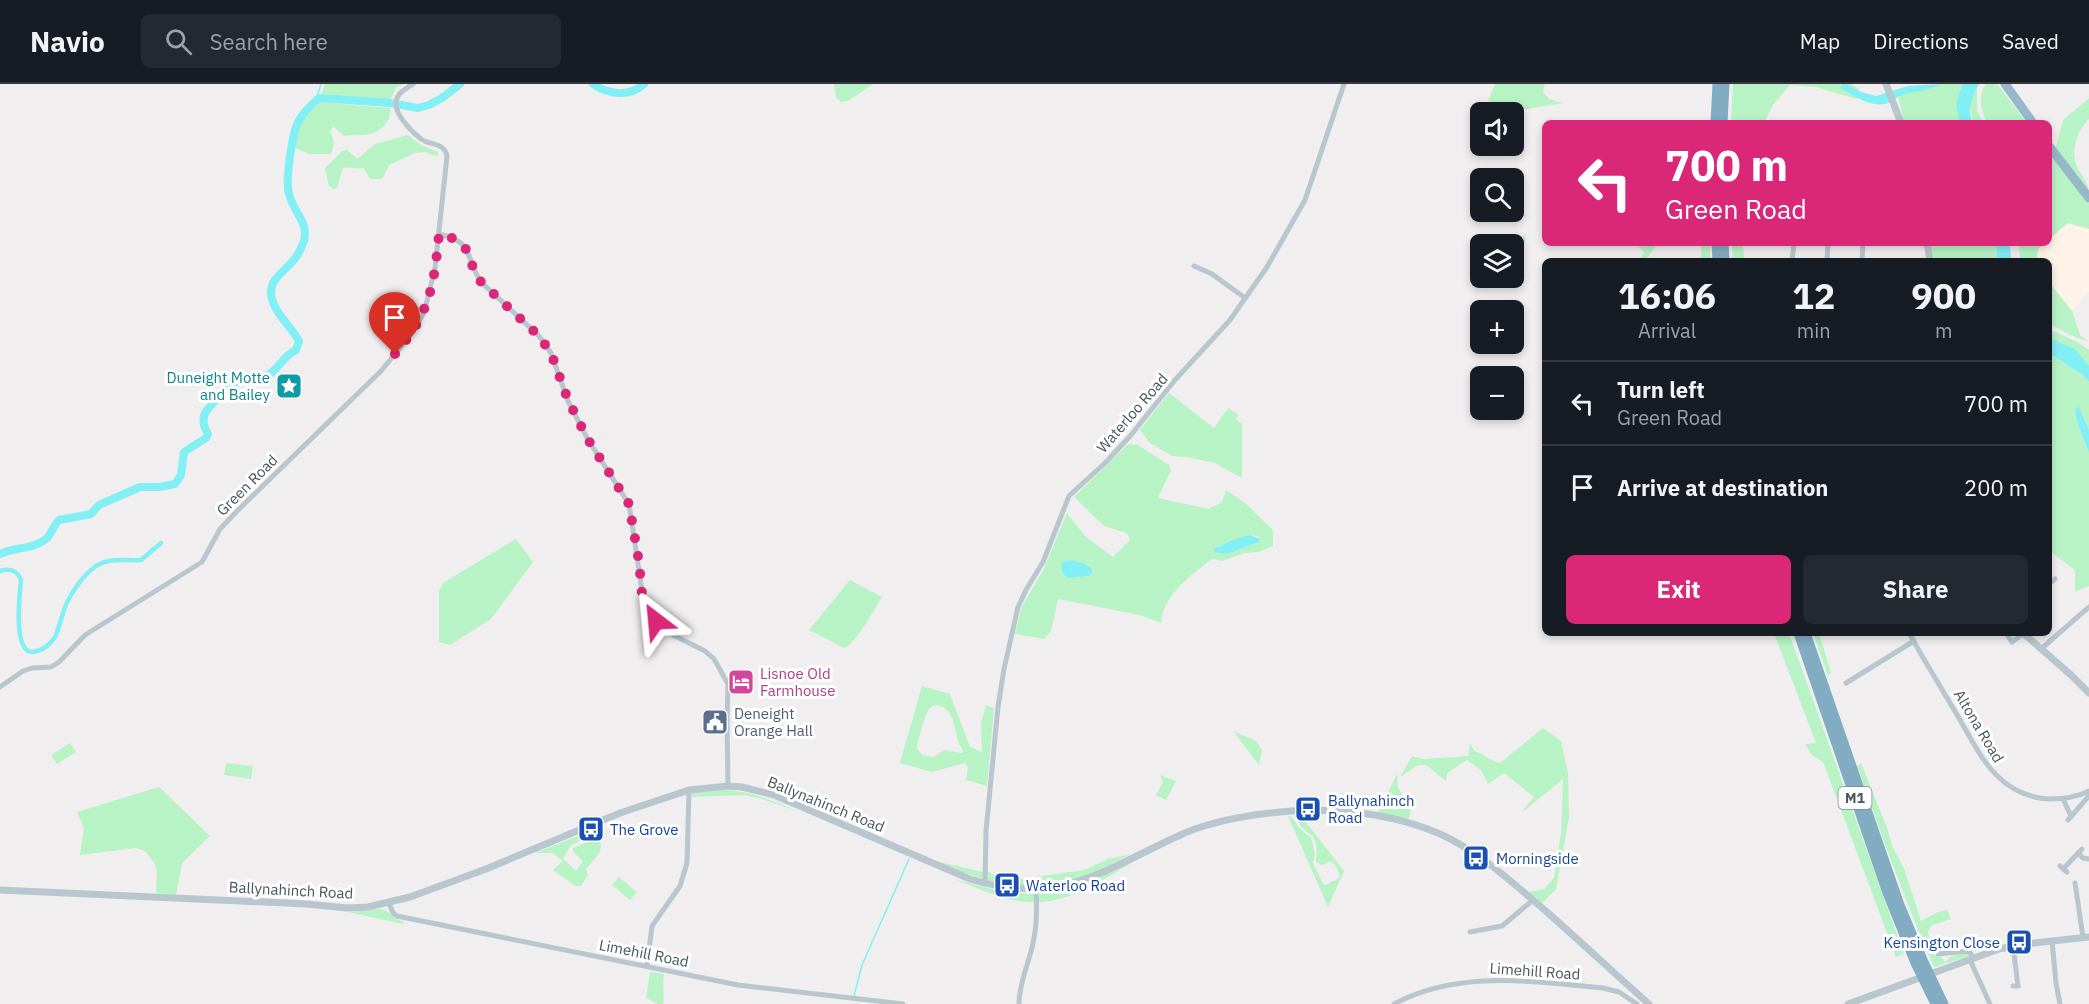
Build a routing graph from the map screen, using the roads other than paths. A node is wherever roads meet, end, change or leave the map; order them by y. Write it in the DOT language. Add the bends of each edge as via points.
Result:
graph roads {
  1 [pos="413,84"];
  2 [pos="1344,84"];
  3 [pos="1717,84"];
  4 [pos="1725,84"];
  5 [pos="2005,84"];
  6 [pos="1887,86"];
  7 [pos="1715,120"];
  8 [pos="1723,120"];
  9 [pos="1900,120"];
  10 [pos="2030,120"];
  11 [pos="2052,150"];
  12 [pos="2089,198"];
  13 [pos="439,234"];
  14 [pos="1194,266"];
  15 [pos="1245,298"];
  16 [pos="2055,579"];
  17 [pos="2052,582"];
  18 [pos="2089,607"];
  19 [pos="1799,636"];
  20 [pos="1807,636"];
  21 [pos="1911,636"];
  22 [pos="2010,636"];
  23 [pos="2021,636"];
  24 [pos="2026,636"];
  25 [pos="1914,642"];
  26 [pos="2041,649"];
  27 [pos="1846,683"];
  28 [pos="0,687"];
  29 [pos="2089,693"];
  30 [pos="728,786"];
  31 [pos="689,790"];
  32 [pos="2089,794"];
  33 [pos="2063,799"];
  34 [pos="2089,859"];
  35 [pos="2063,869"];
  36 [pos="985,883"];
  37 [pos="2075,883"];
  38 [pos="0,890"];
  39 [pos="1036,890"];
  40 [pos="1533,900"];
  41 [pos="389,903"];
  42 [pos="1470,932"];
  43 [pos="2086,937"];
  44 [pos="2052,941"];
  45 [pos="2013,946"];
  46 [pos="1938,954"];
  47 [pos="1973,959"];
  48 [pos="1919,961"];
  49 [pos="647,966"];
  50 [pos="2013,986"];
  51 [pos="1932,993"];
  52 [pos="903,1004"];
  53 [pos="1019,1004"];
  54 [pos="1394,1004"];
  55 [pos="1637,1004"];
  56 [pos="1649,1004"];
  57 [pos="1848,1004"];
  58 [pos="1946,1004"];
  59 [pos="1990,1004"];
  60 [pos="2060,1004"];
  1 -- 13 [label="street, Green Road" via="396,99 398,112 415,134 446,151"];
  2 -- 15 [label="street, Waterloo Road" via="1305,200"];
  3 -- 7 [label="highway"];
  4 -- 8 [label="highway"];
  5 -- 10 [label="highway"];
  6 -- 9 [label="street"];
  11 -- 12 [label="highway"];
  13 -- 28 [label="street, Green Road" via="432,287 424,313 409,337 381,371 220,529 202,562 85,635 51,667 23,671"];
  13 -- 30 [label="street" via="463,243 481,282 539,336 551,353 587,438 629,504 644,604 669,633 714,659 728,684"];
  14 -- 15 [label="street"];
  15 -- 36 [label="street, Waterloo Road" via="1131,435 1069,496 1043,562 1026,590 1018,608 998,707"];
  16 -- 17 [label="street"];
  18 -- 26 [label="street"];
  19 -- 48 [label="highway, M1" via="1886,891"];
  20 -- 48 [label="highway, M1"];
  21 -- 25 [label="street, Altona Road"];
  22 -- 23 [label="street" via="2014,645"];
  24 -- 26 [label="street"];
  25 -- 27 [label="street"];
  25 -- 33 [label="street, Altona Road" via="1994,775 2024,795"];
  26 -- 29 [label="street"];
  30 -- 31 [label="street, Ballynahinch Road"];
  30 -- 36 [label="street, Ballynahinch Road" via="774,795"];
  31 -- 41 [label="street, Ballynahinch Road"];
  31 -- 49 [label="street" via="687,863 677,891 651,927"];
  32 -- 33 [label="street, Altona Road"];
  32 -- 33 [label="street" via="2069,818"];
  34 -- 35 [label="street" via="2083,858 2080,851"];
  36 -- 39 [label="street, Ballynahinch Road"];
  37 -- 43 [label="street"];
  38 -- 41 [label="street, Ballynahinch Road" via="347,908"];
  39 -- 40 [label="street, Ballynahinch Road" via="1077,883 1209,825 1252,815 1310,810 1373,815 1438,834 1484,860"];
  39 -- 53 [label="street" via="1034,941"];
  40 -- 42 [label="street" via="1502,926"];
  40 -- 56 [label="street, Ballynahinch Road"];
  41 -- 49 [label="street, Limehill Road" via="397,916"];
  43 -- 44 [label="street"];
  44 -- 45 [label="street"];
  44 -- 60 [label="street"];
  45 -- 47 [label="street"];
  45 -- 50 [label="street" via="2018,986"];
  46 -- 47 [label="street" via="1968,951"];
  47 -- 57 [label="street"];
  47 -- 59 [label="street"];
  48 -- 51 [label="highway, M1"];
  49 -- 52 [label="street, Limehill Road" via="738,986"];
  51 -- 58 [label="highway, M1"];
  54 -- 55 [label="street, Limehill Road" via="1425,991 1481,980 1612,990"];
}
